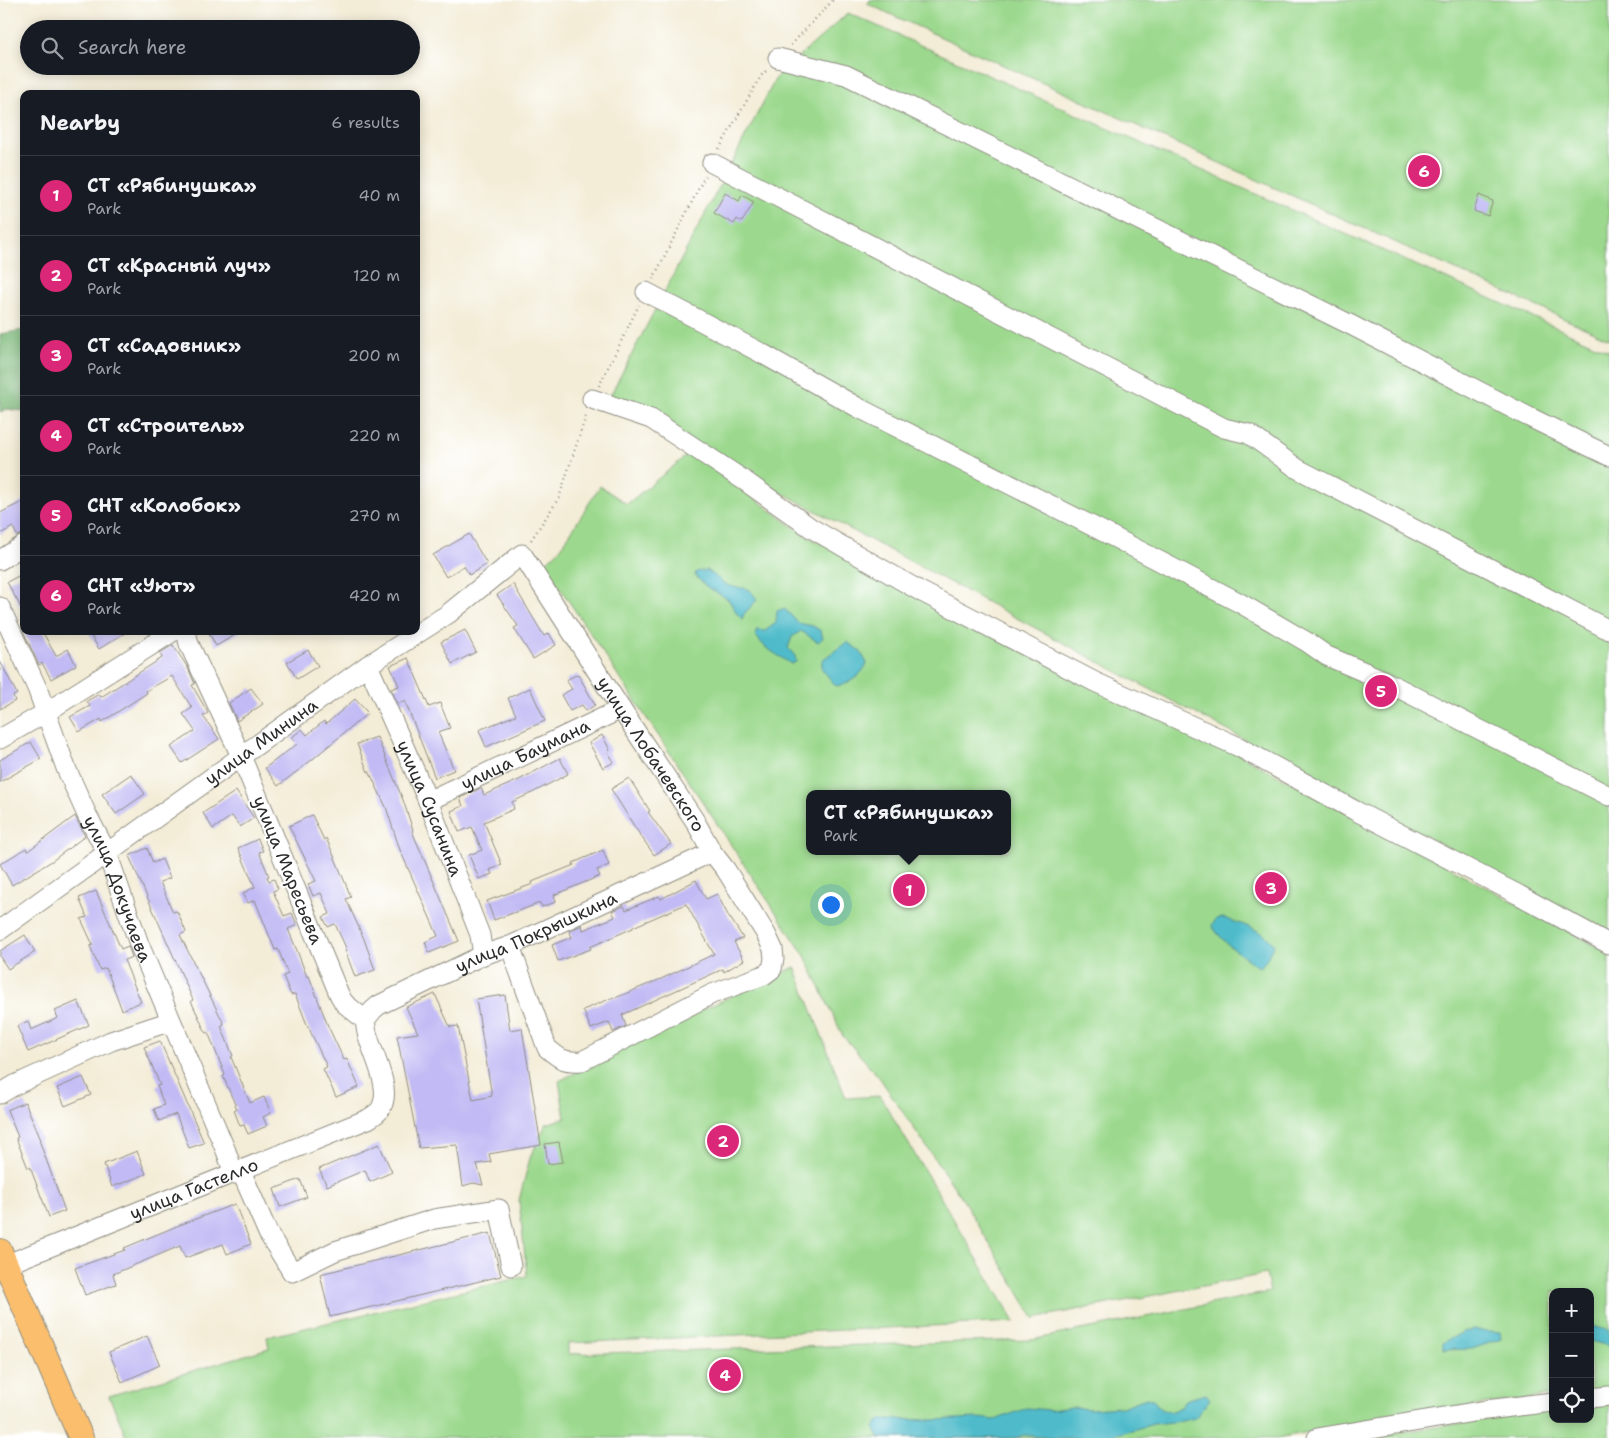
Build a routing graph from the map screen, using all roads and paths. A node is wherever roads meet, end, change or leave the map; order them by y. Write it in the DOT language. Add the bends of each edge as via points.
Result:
graph roads {
  1 [pos="833,0"];
  2 [pos="778,58"];
  3 [pos="712,163"];
  4 [pos="646,292"];
  5 [pos="592,399"];
  6 [pos="1609,456"];
  7 [pos="20,548"];
  8 [pos="522,554"];
  9 [pos="0,560"];
  10 [pos="0,607"];
  11 [pos="1609,630"];
  12 [pos="420,632"];
  13 [pos="168,635"];
  14 [pos="187,635"];
  15 [pos="415,635"];
  16 [pos="368,665"];
  17 [pos="621,709"];
  18 [pos="45,713"];
  19 [pos="0,740"];
  20 [pos="241,756"];
  21 [pos="1609,796"];
  22 [pos="428,801"];
  23 [pos="712,852"];
  24 [pos="107,853"];
  25 [pos="0,930"];
  26 [pos="1609,944"];
  27 [pos="510,946"];
  28 [pos="483,954"];
  29 [pos="366,1020"];
  30 [pos="172,1021"];
  31 [pos="0,1094"];
  32 [pos="237,1172"];
  33 [pos="2,1261"];
  34 [pos="511,1266"];
  35 [pos="1609,1396"];
  36 [pos="1594,1398"];
  37 [pos="1549,1402"];
  38 [pos="81,1438"];
  39 [pos="1317,1438"];
  1 -- 2 [label="path"];
  2 -- 3 [label="path" via="762,76"];
  2 -- 6 [label="street" via="846,75"];
  3 -- 4 [label="path"];
  3 -- 11 [label="street" via="1224,428 1249,434 1298,469"];
  4 -- 5 [label="path"];
  4 -- 21 [label="street" via="857,407 1240,603 1327,656 1381,679"];
  5 -- 8 [label="path" via="559,498"];
  5 -- 26 [label="street" via="651,419 811,528 920,591 1095,682 1239,747"];
  7 -- 9 [label="street"];
  8 -- 12 [label="street, улица Минина" via="448,614"];
  8 -- 17 [label="street, улица Лобачевского"];
  10 -- 18 [label="street, улица Докучаева"];
  13 -- 18 [label="street"];
  14 -- 20 [label="street, улица Маресьева"];
  15 -- 16 [label="street, улица Минина"];
  16 -- 20 [label="street, улица Минина"];
  16 -- 22 [label="street, улица Сусанина"];
  17 -- 22 [label="street, улица Баумана"];
  17 -- 23 [label="street, улица Лобачевского"];
  18 -- 19 [label="street"];
  18 -- 24 [label="street, улица Докучаева" via="66,768"];
  20 -- 24 [label="street, улица Минина"];
  20 -- 29 [label="street, улица Маресьева" via="339,994 344,1003"];
  22 -- 28 [label="street, улица Сусанина" via="480,935"];
  23 -- 27 [label="street, улица Покрышкина"];
  23 -- 27 [label="street, улица Лобачевского" via="766,934 773,949 772,969 712,994 582,1061 568,1062 547,1048"];
  24 -- 25 [label="street, улица Минина"];
  24 -- 30 [label="street, улица Докучаева" via="139,944"];
  27 -- 28 [label="street, улица Покрышкина"];
  28 -- 29 [label="street, улица Покрышкина" via="379,1006"];
  29 -- 32 [label="street, улица Гастелло" via="367,1034 383,1083 382,1106 377,1114"];
  30 -- 31 [label="street" via="111,1041"];
  30 -- 32 [label="street, улица Докучаева"];
  32 -- 33 [label="street, улица Гастелло"];
  32 -- 34 [label="street, улица Докучаева" via="292,1272 335,1251 434,1219 499,1209"];
  33 -- 38 [label="main road"];
  35 -- 36 [label="street"];
  37 -- 39 [label="street"];
}
